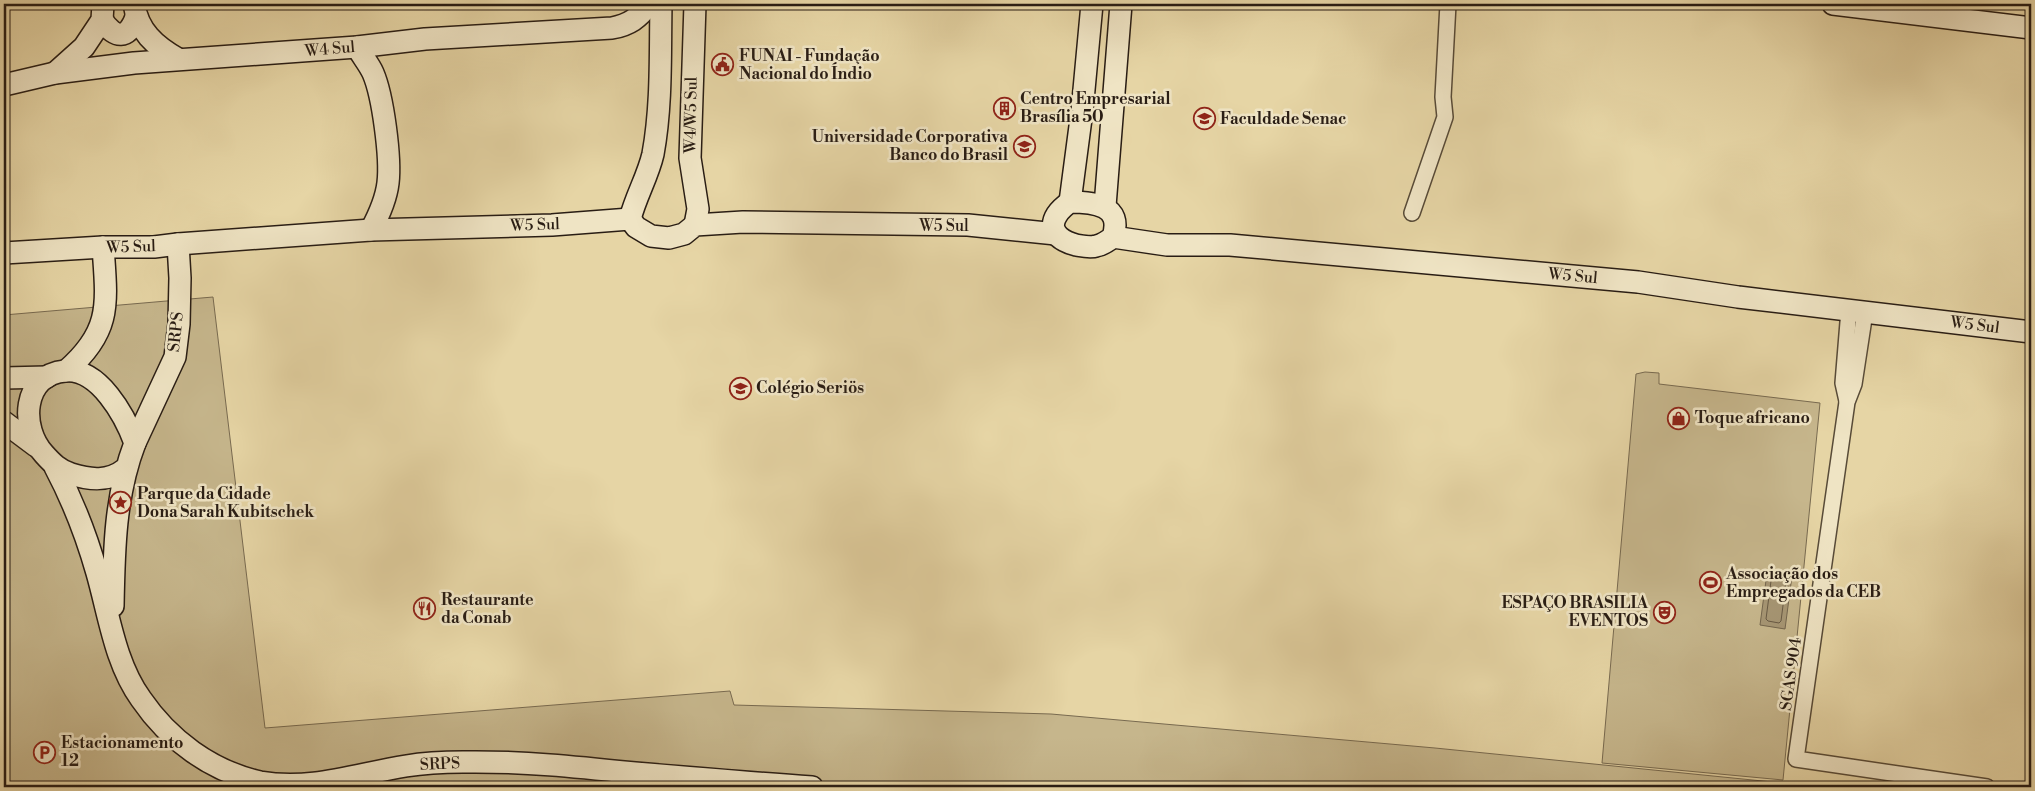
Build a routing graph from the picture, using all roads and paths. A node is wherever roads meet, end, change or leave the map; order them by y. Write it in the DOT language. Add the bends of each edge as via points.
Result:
graph roads {
  1 [pos="650,4"];
  2 [pos="660,4"];
  3 [pos="695,4"];
  4 [pos="1092,4"];
  5 [pos="1121,4"];
  6 [pos="1448,4"];
  7 [pos="1834,4"];
  8 [pos="135,10"];
  9 [pos="103,12"];
  10 [pos="2031,28"];
  11 [pos="357,47"];
  12 [pos="178,59"];
  13 [pos="55,73"];
  14 [pos="4,85"];
  15 [pos="658,117"];
  16 [pos="690,119"];
  17 [pos="1070,202"];
  18 [pos="1105,206"];
  19 [pos="1412,213"];
  20 [pos="630,219"];
  21 [pos="696,225"];
  22 [pos="371,230"];
  23 [pos="1056,234"];
  24 [pos="1113,237"];
  25 [pos="178,244"];
  26 [pos="103,247"];
  27 [pos="4,253"];
  28 [pos="1857,311"];
  29 [pos="2031,332"];
  30 [pos="56,374"];
  31 [pos="4,378"];
  32 [pos="4,422"];
  33 [pos="135,443"];
  34 [pos="36,446"];
  35 [pos="55,467"];
  36 [pos="125,469"];
  37 [pos="112,633"];
  38 [pos="812,787"];
  39 [pos="1987,787"];
  1 -- 11 [label="main road, W4 Sul" via="634,21 612,28 424,39"];
  2 -- 15 [label="main road, W4/W5 Sul"];
  3 -- 16 [label="main road, W4/W5 Sul"];
  4 -- 17 [label="main road"];
  5 -- 18 [label="main road"];
  6 -- 19 [label="street" via="1443,97 1445,117"];
  7 -- 10 [label="main road"];
  8 -- 9 [label="main road" via="132,28 116,34 109,30"];
  8 -- 12 [label="main road" via="152,43"];
  9 -- 13 [label="main road" via="84,47"];
  11 -- 12 [label="main road, W4 Sul"];
  11 -- 22 [label="main road" via="372,72 380,95 387,156 385,198"];
  12 -- 13 [label="main road, W4 Sul"];
  13 -- 14 [label="main road, W4 Sul"];
  15 -- 16 [label="main road" via="674,126"];
  15 -- 20 [label="main road, W4/W5 Sul" via="653,154"];
  16 -- 21 [label="main road, W4/W5 Sul" via="690,158 698,210"];
  17 -- 18 [label="main road"];
  17 -- 23 [label="main road" via="1054,216"];
  18 -- 24 [label="main road" via="1115,221"];
  20 -- 21 [label="main road, W5 Sul" via="651,236 669,238 684,234"];
  20 -- 22 [label="main road, W5 Sul" via="552,225"];
  21 -- 23 [label="main road, W5 Sul" via="743,222 968,225"];
  22 -- 25 [label="main road, W5 Sul"];
  23 -- 24 [label="main road" via="1065,242 1095,247"];
  24 -- 28 [label="main road, W5 Sul" via="1166,245 1230,245 1638,282"];
  25 -- 26 [label="main road, W5 Sul"];
  25 -- 33 [label="main road, SRPS" via="179,324 175,357"];
  26 -- 27 [label="main road, W5 Sul"];
  26 -- 30 [label="main road" via="105,314 101,329 80,359"];
  28 -- 29 [label="main road, W5 Sul"];
  28 -- 39 [label="street, SGAS 904" via="1843,383 1847,402 1796,759"];
  30 -- 31 [label="main road"];
  30 -- 33 [label="main road" via="91,378 106,391 122,414"];
  30 -- 34 [label="main road" via="31,396 27,418"];
  32 -- 34 [label="main road"];
  33 -- 36 [label="main road"];
  34 -- 35 [label="main road"];
  35 -- 36 [label="main road" via="70,474 96,479 116,476"];
  35 -- 37 [label="main road, SRPS" via="76,508"];
  36 -- 37 [label="main road, SRPS" via="115,534"];
  37 -- 38 [label="main road, SRPS" via="140,698 169,733 216,767 262,782 298,786 329,783 407,766 463,762 538,764"];
}
